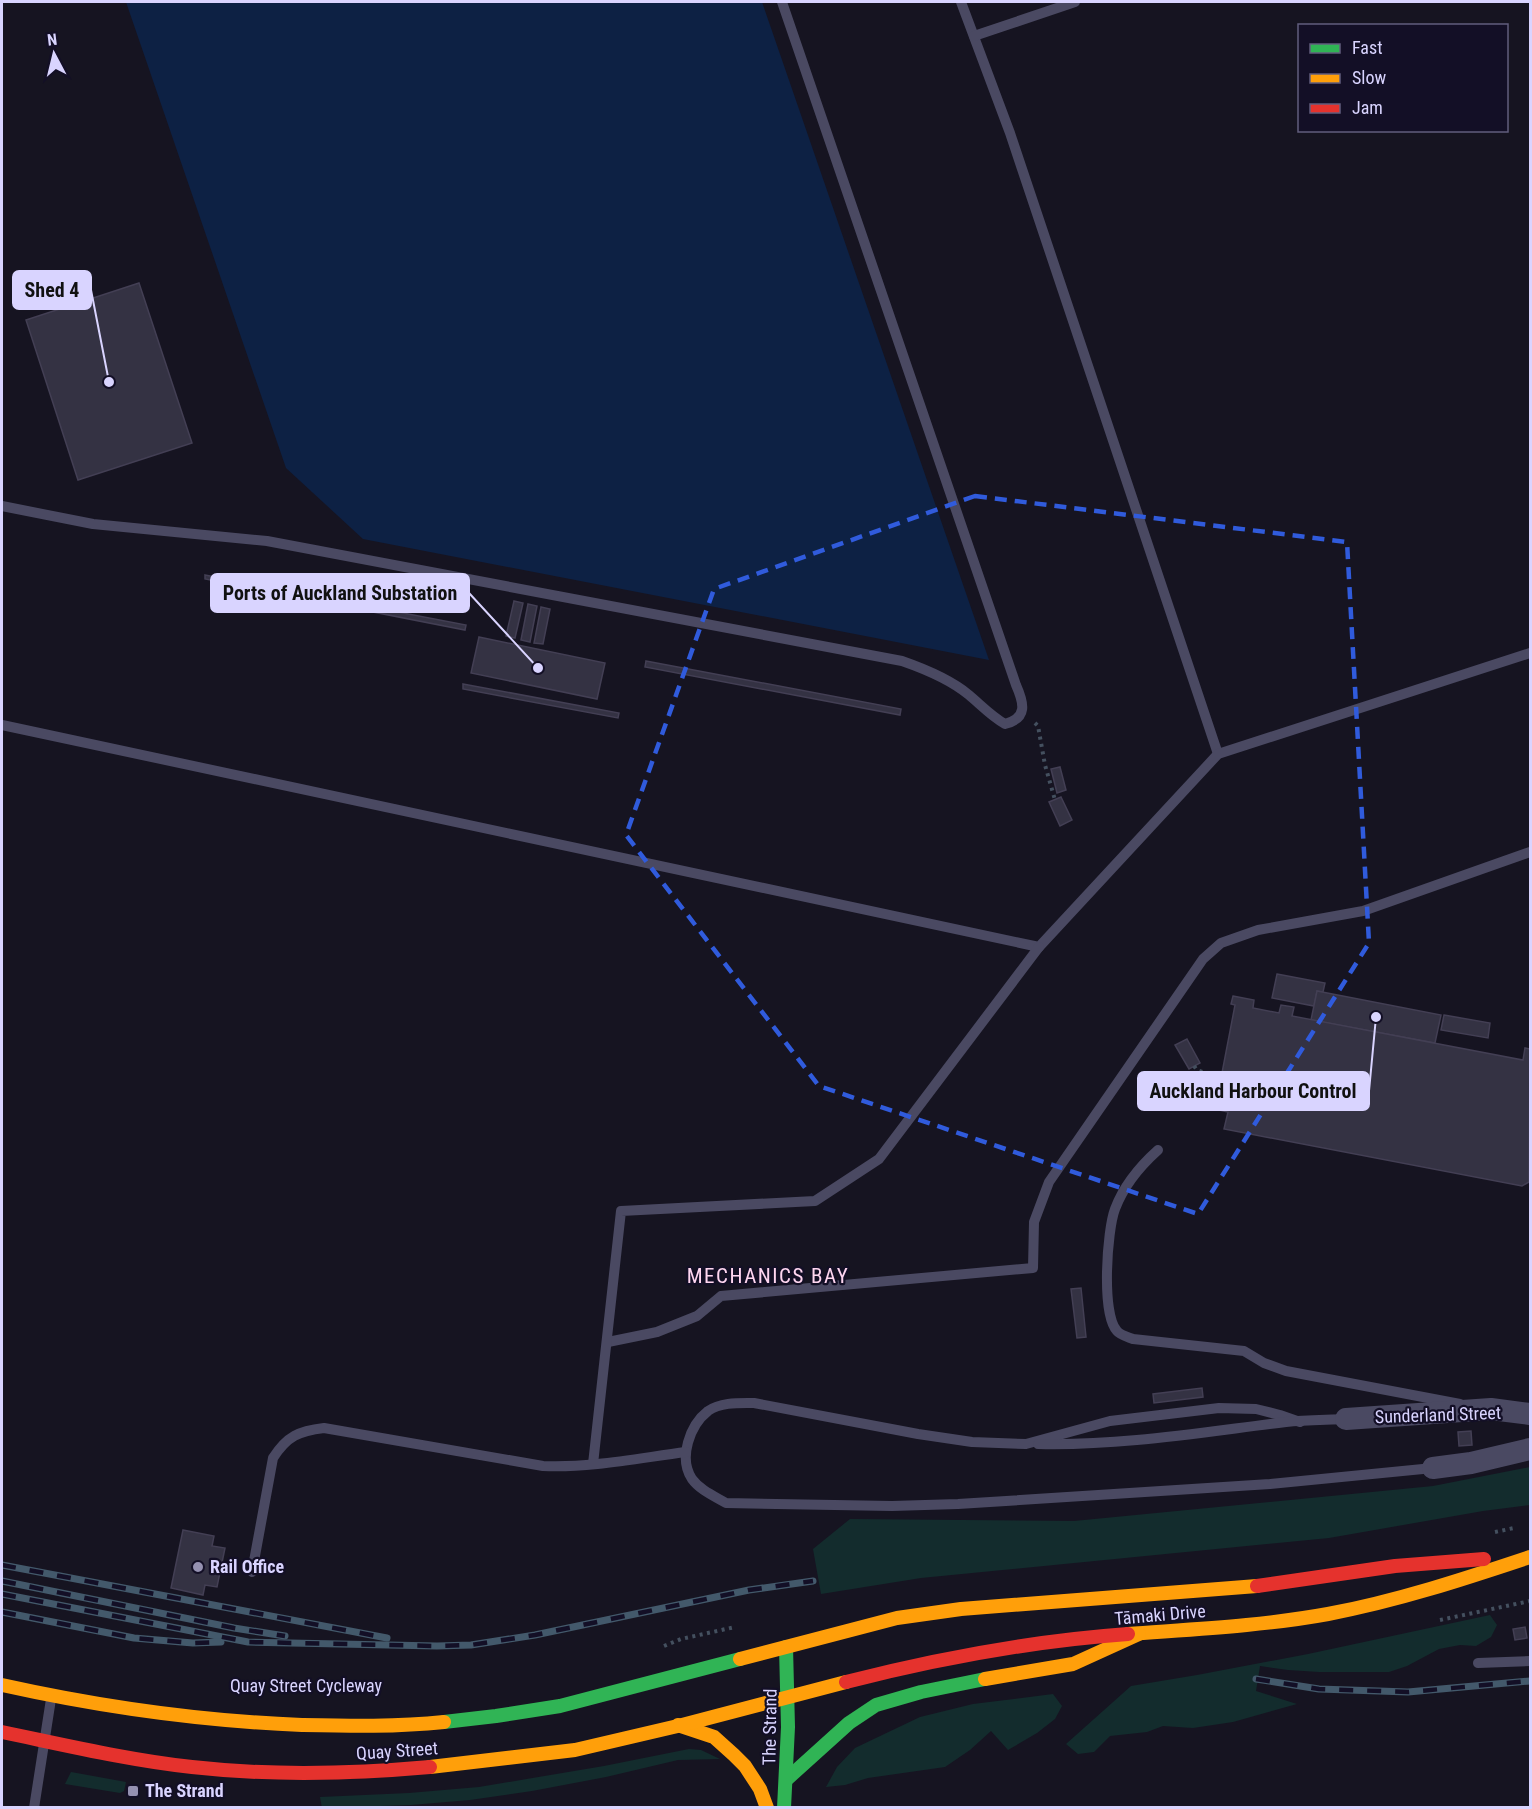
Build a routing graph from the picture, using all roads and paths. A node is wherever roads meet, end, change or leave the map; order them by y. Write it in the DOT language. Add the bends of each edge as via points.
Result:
graph roads {
  1 [pos="782,2"];
  2 [pos="961,2"];
  3 [pos="1075,2"];
  4 [pos="974,36"];
  5 [pos="2,500"];
  6 [pos="2,506"];
  7 [pos="1530,653"];
  8 [pos="1021,713"];
  9 [pos="2,724"];
  10 [pos="1218,754"];
  11 [pos="1055,800"];
  12 [pos="1530,852"];
  13 [pos="1039,947"];
  14 [pos="1194,1066"];
  15 [pos="1214,1076"];
  16 [pos="1158,1150"];
  17 [pos="608,1342"];
  18 [pos="1491,1409"];
  19 [pos="1530,1414"];
  20 [pos="1346,1419"];
  21 [pos="1300,1422"];
  22 [pos="1026,1444"];
  23 [pos="1530,1449"];
  24 [pos="686,1452"];
  25 [pos="593,1464"];
  26 [pos="1433,1468"];
  27 [pos="1530,1556"];
  28 [pos="252,1572"];
  29 [pos="1139,1634"];
  30 [pos="786,1647"];
  31 [pos="1530,1661"];
  32 [pos="1478,1663"];
  33 [pos="2,1685"];
  34 [pos="789,1695"];
  35 [pos="52,1696"];
  36 [pos="678,1725"];
  37 [pos="2,1732"];
  38 [pos="44,1740"];
  39 [pos="786,1785"];
  40 [pos="34,1808"];
  41 [pos="767,1808"];
  42 [pos="784,1808"];
  1 -- 8 [label="lane" via="1023,701"];
  2 -- 4 [label="lane"];
  3 -- 4 [label="lane"];
  4 -- 10 [label="lane"];
  5 -- 6 [label="lane"];
  6 -- 8 [label="lane" via="93,524 267,541 902,661 947,681 1005,724"];
  7 -- 10 [label="lane"];
  8 -- 11 [label="path" via="1038,726"];
  9 -- 13 [label="lane"];
  10 -- 13 [label="lane"];
  12 -- 17 [label="lane" via="1363,911 1258,930 1221,943 1203,959 1049,1182 1034,1222 1033,1268 721,1296 697,1316 657,1332"];
  13 -- 17 [label="lane" via="879,1159 815,1201 621,1211"];
  14 -- 15 [label="path"];
  16 -- 18 [label="lane" via="1130,1179 1114,1210 1107,1274 1111,1319 1117,1332 1133,1339 1244,1351 1286,1371"];
  17 -- 25 [label="lane"];
  18 -- 19 [label="street, Sunderland Street"];
  18 -- 20 [label="street, Sunderland Street"];
  20 -- 21 [label="lane"];
  21 -- 22 [label="lane" via="1137,1441"];
  21 -- 22 [label="lane" via="1256,1409 1219,1408 1110,1421"];
  22 -- 24 [label="lane" via="961,1440 754,1403 731,1403 710,1410 697,1423"];
  23 -- 26 [label="street"];
  24 -- 25 [label="lane"];
  24 -- 26 [label="lane" via="691,1478 704,1491 726,1503 957,1504 1270,1484"];
  25 -- 28 [label="lane" via="543,1466 324,1428 308,1430 293,1435 273,1458"];
  27 -- 29 [label="main road, Tāmaki Drive" via="1423,1592 1359,1608 1224,1628"];
  27 -- 30 [label="main road, Tāmaki Drive" via="1395,1566 1228,1589 961,1609 897,1618"];
  29 -- 34 [label="main road, Tāmaki Drive" via="1002,1648"];
  29 -- 39 [label="main road" via="1073,1664 970,1681 876,1705 849,1723"];
  30 -- 34 [label="main road, The Strand"];
  30 -- 35 [label="main road, Quay Street" via="560,1706 424,1724 365,1727 260,1723 147,1712"];
  31 -- 32 [label="lane"];
  33 -- 35 [label="main road, Quay Street"];
  34 -- 36 [label="main road, Quay Street"];
  34 -- 39 [label="main road, The Strand"];
  35 -- 38 [label="lane"];
  36 -- 38 [label="main road, Quay Street" via="573,1750 463,1765 351,1773 192,1766"];
  36 -- 41 [label="main road" via="714,1737 745,1766"];
  37 -- 38 [label="main road, Quay Street"];
  38 -- 40 [label="lane"];
  39 -- 42 [label="main road, The Strand"];
}
